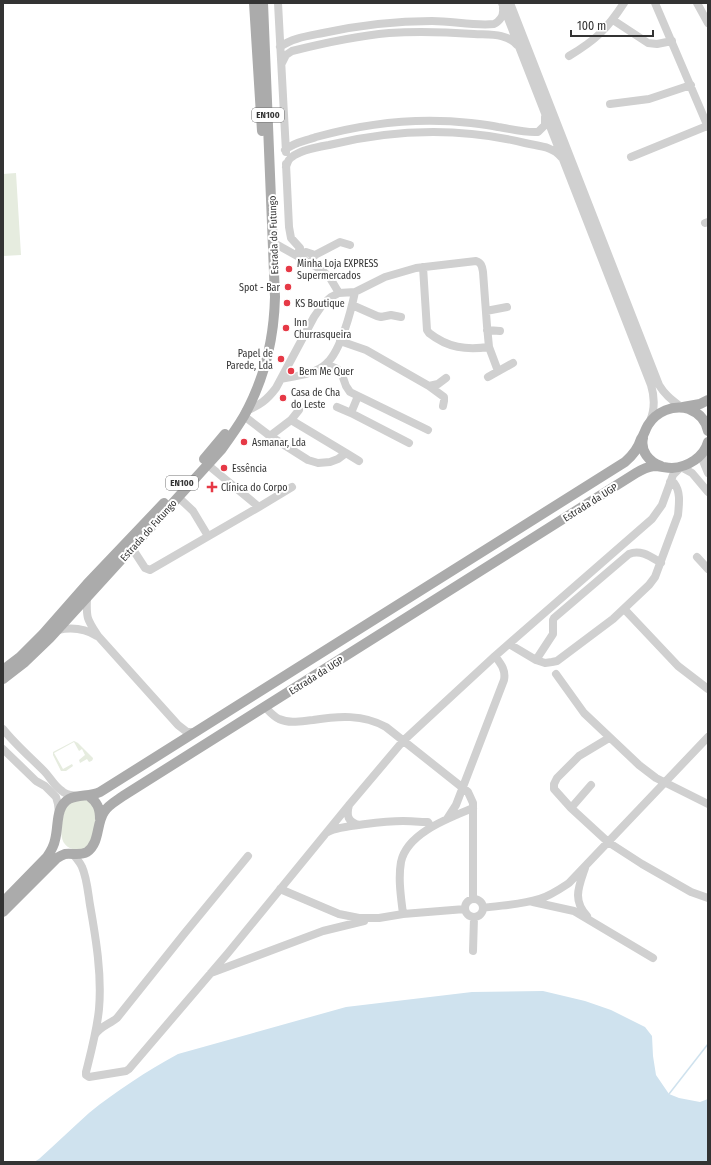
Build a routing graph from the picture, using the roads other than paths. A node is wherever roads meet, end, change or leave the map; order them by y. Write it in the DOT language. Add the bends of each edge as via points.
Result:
graph roads {
  1 [pos="254,3"];
  2 [pos="263,3"];
  3 [pos="278,3"];
  4 [pos="624,3"];
  5 [pos="654,3"];
  6 [pos="697,3"];
  7 [pos="505,4"];
  8 [pos="613,20"];
  9 [pos="398,22"];
  10 [pos="708,23"];
  11 [pos="378,24"];
  12 [pos="279,30"];
  13 [pos="398,33"];
  14 [pos="379,35"];
  15 [pos="293,40"];
  16 [pos="672,41"];
  17 [pos="280,48"];
  18 [pos="292,50"];
  19 [pos="521,51"];
  20 [pos="569,56"];
  21 [pos="281,65"];
  22 [pos="691,85"];
  23 [pos="610,104"];
  24 [pos="543,108"];
  25 [pos="424,121"];
  26 [pos="404,122"];
  27 [pos="708,126"];
  28 [pos="285,130"];
  29 [pos="424,131"];
  30 [pos="404,132"];
  31 [pos="299,143"];
  32 [pos="285,150"];
  33 [pos="299,153"];
  34 [pos="631,157"];
  35 [pos="564,163"];
  36 [pos="286,167"];
  37 [pos="274,243"];
  38 [pos="350,245"];
  39 [pos="315,255"];
  40 [pos="299,257"];
  41 [pos="310,263"];
  42 [pos="423,267"];
  43 [pos="355,292"];
  44 [pos="339,293"];
  45 [pos="352,305"];
  46 [pos="508,307"];
  47 [pos="486,311"];
  48 [pos="401,317"];
  49 [pos="487,330"];
  50 [pos="500,331"];
  51 [pos="340,341"];
  52 [pos="489,347"];
  53 [pos="513,363"];
  54 [pos="326,364"];
  55 [pos="498,371"];
  56 [pos="488,377"];
  57 [pos="446,378"];
  58 [pos="281,379"];
  59 [pos="429,386"];
  60 [pos="358,396"];
  61 [pos="708,400"];
  62 [pos="443,406"];
  63 [pos="337,407"];
  64 [pos="681,407"];
  65 [pos="299,410"];
  66 [pos="351,413"];
  67 [pos="245,414"];
  68 [pos="291,420"];
  69 [pos="649,423"];
  70 [pos="428,430"];
  71 [pos="708,432"];
  72 [pos="270,436"];
  73 [pos="643,436"];
  74 [pos="409,443"];
  75 [pos="706,446"];
  76 [pos="346,453"];
  77 [pos="359,461"];
  78 [pos="208,464"];
  79 [pos="662,466"];
  80 [pos="681,467"];
  81 [pos="708,473"];
  82 [pos="670,482"];
  83 [pos="292,487"];
  84 [pos="708,492"];
  85 [pos="178,497"];
  86 [pos="259,507"];
  87 [pos="208,536"];
  88 [pos="132,548"];
  89 [pos="697,557"];
  90 [pos="661,563"];
  91 [pos="708,569"];
  92 [pos="87,598"];
  93 [pos="627,612"];
  94 [pos="58,630"];
  95 [pos="98,636"];
  96 [pos="509,644"];
  97 [pos="495,656"];
  98 [pos="536,660"];
  99 [pos="3,670"];
  100 [pos="556,674"];
  101 [pos="3,679"];
  102 [pos="708,689"];
  103 [pos="265,707"];
  104 [pos="178,725"];
  105 [pos="3,728"];
  106 [pos="196,732"];
  107 [pos="708,737"];
  108 [pos="608,738"];
  109 [pos="403,741"];
  110 [pos="177,744"];
  111 [pos="3,748"];
  112 [pos="664,782"];
  113 [pos="591,785"];
  114 [pos="463,788"];
  115 [pos="77,796"];
  116 [pos="89,796"];
  117 [pos="708,804"];
  118 [pos="349,805"];
  119 [pos="473,808"];
  120 [pos="571,808"];
  121 [pos="59,813"];
  122 [pos="100,819"];
  123 [pos="447,819"];
  124 [pos="360,825"];
  125 [pos="431,827"];
  126 [pos="325,834"];
  127 [pos="56,839"];
  128 [pos="608,842"];
  129 [pos="88,851"];
  130 [pos="73,854"];
  131 [pos="248,856"];
  132 [pos="586,865"];
  133 [pos="82,868"];
  134 [pos="280,889"];
  135 [pos="708,898"];
  136 [pos="473,899"];
  137 [pos="531,901"];
  138 [pos="3,902"];
  139 [pos="483,908"];
  140 [pos="464,909"];
  141 [pos="3,912"];
  142 [pos="403,914"];
  143 [pos="474,917"];
  144 [pos="379,918"];
  145 [pos="592,921"];
  146 [pos="474,951"];
  147 [pos="653,958"];
  148 [pos="211,973"];
  149 [pos="99,1011"];
  150 [pos="114,1021"];
  151 [pos="94,1036"];
  1 -- 99 [label="main road, Estrada do Futungo / EN100" via="269,295 266,333 255,376 229,428 204,458 43,634"];
  2 -- 37 [label="main road, Estrada do Futungo / EN100"];
  3 -- 12 [label="street"];
  4 -- 8 [label="street"];
  5 -- 16 [label="street"];
  6 -- 10 [label="street"];
  7 -- 9 [label="street" via="501,19 494,24"];
  7 -- 19 [label="street"];
  7 -- 64 [label="street" via="659,385 669,398"];
  8 -- 16 [label="street" via="648,43"];
  8 -- 20 [label="street" via="600,35"];
  9 -- 11 [label="street"];
  9 -- 13 [label="street" via="393,27"];
  11 -- 14 [label="street" via="384,28"];
  11 -- 15 [label="street"];
  12 -- 15 [label="street" via="288,39"];
  12 -- 17 [label="street"];
  13 -- 14 [label="street"];
  13 -- 19 [label="street" via="445,32 500,36 512,39"];
  14 -- 18 [label="street"];
  15 -- 17 [label="street"];
  16 -- 22 [label="street"];
  17 -- 18 [label="street"];
  17 -- 21 [label="street"];
  18 -- 21 [label="street"];
  19 -- 24 [label="street"];
  21 -- 28 [label="street"];
  22 -- 23 [label="street" via="649,99"];
  22 -- 27 [label="street"];
  24 -- 25 [label="street" via="545,125 538,132 532,133 496,126"];
  24 -- 35 [label="street"];
  25 -- 26 [label="street"];
  25 -- 29 [label="street" via="419,127"];
  26 -- 30 [label="street" via="409,124 409,128"];
  26 -- 31 [label="street" via="357,128"];
  27 -- 34 [label="street"];
  28 -- 31 [label="street" via="290,139"];
  28 -- 32 [label="street"];
  29 -- 30 [label="street"];
  29 -- 35 [label="street" via="480,134 550,148"];
  30 -- 33 [label="street" via="354,139"];
  31 -- 32 [label="street" via="290,145"];
  32 -- 33 [label="street"];
  32 -- 36 [label="street"];
  33 -- 36 [label="street" via="288,160"];
  35 -- 69 [label="street" via="651,385 654,405"];
  36 -- 40 [label="street" via="288,227 291,238 300,248"];
  37 -- 40 [label="street"];
  37 -- 67 [label="main road, Estrada do Futungo / EN100" via="275,302 271,340 261,378"];
  38 -- 39 [label="street" via="340,242"];
  39 -- 40 [label="street" via="306,252"];
  39 -- 41 [label="street"];
  40 -- 41 [label="street"];
  41 -- 44 [label="street" via="330,278"];
  42 -- 43 [label="street" via="385,277"];
  42 -- 47 [label="street" via="476,261 480,263 484,272"];
  42 -- 52 [label="street" via="429,333 452,346 475,349"];
  43 -- 44 [label="street"];
  43 -- 45 [label="street"];
  44 -- 58 [label="street" via="331,296 314,317"];
  45 -- 48 [label="street" via="381,317"];
  45 -- 51 [label="street"];
  46 -- 47 [label="street"];
  47 -- 49 [label="street"];
  49 -- 50 [label="street"];
  49 -- 52 [label="street"];
  51 -- 54 [label="street" via="333,357"];
  51 -- 59 [label="street" via="366,350"];
  52 -- 55 [label="street"];
  53 -- 55 [label="street"];
  54 -- 58 [label="street" via="304,374"];
  54 -- 60 [label="street" via="340,372 350,392"];
  55 -- 56 [label="street"];
  57 -- 59 [label="street" via="438,384"];
  58 -- 67 [label="street" via="260,405"];
  59 -- 62 [label="street" via="444,397"];
  60 -- 66 [label="street"];
  60 -- 70 [label="street"];
  61 -- 64 [label="main road, Estrada da UGP" via="697,405"];
  63 -- 66 [label="street"];
  64 -- 69 [label="main road, Estrada da UGP" via="664,411"];
  64 -- 71 [label="main road" via="699,415 706,423"];
  65 -- 68 [label="street"];
  66 -- 74 [label="street"];
  67 -- 72 [label="street"];
  67 -- 78 [label="main road, Estrada do Futungo / EN100" via="221,450"];
  68 -- 72 [label="street"];
  68 -- 76 [label="street"];
  69 -- 73 [label="main road, Estrada da UGP"];
  72 -- 76 [label="street" via="308,460 318,463 330,462"];
  73 -- 79 [label="main road" via="644,452 650,460"];
  73 -- 106 [label="main road, Estrada da UGP" via="625,462"];
  75 -- 80 [label="main road" via="692,462"];
  75 -- 81 [label="street" via="703,461"];
  76 -- 77 [label="street"];
  78 -- 85 [label="main road, Estrada do Futungo / EN100"];
  78 -- 86 [label="street"];
  79 -- 80 [label="main road, Estrada da UGP"];
  79 -- 82 [label="street" via="668,473"];
  79 -- 103 [label="main road, Estrada da UGP" via="648,467 636,473"];
  80 -- 82 [label="street"];
  80 -- 84 [label="street" via="692,472"];
  82 -- 90 [label="street" via="674,483 678,491 678,515"];
  82 -- 96 [label="street" via="662,505 652,519"];
  83 -- 86 [label="street"];
  85 -- 87 [label="street" via="193,511"];
  85 -- 88 [label="main road, Estrada do Futungo / EN100"];
  86 -- 87 [label="street"];
  87 -- 88 [label="street" via="150,570 145,568"];
  88 -- 92 [label="main road, Estrada do Futungo / EN100"];
  89 -- 91 [label="street"];
  90 -- 98 [label="street" via="652,582 613,619 557,661"];
  90 -- 98 [label="street" via="641,552 629,554 554,618 553,634"];
  92 -- 94 [label="main road, Estrada do Futungo / EN100"];
  92 -- 95 [label="street" via="88,620"];
  93 -- 102 [label="street" via="678,666"];
  94 -- 95 [label="street" via="82,629"];
  94 -- 101 [label="main road, Estrada do Futungo / EN100"];
  95 -- 104 [label="street"];
  96 -- 97 [label="street"];
  96 -- 98 [label="street"];
  97 -- 109 [label="street"];
  97 -- 114 [label="street" via="504,668 504,680"];
  100 -- 108 [label="street" via="584,713"];
  103 -- 109 [label="street" via="279,719 290,722 340,717 365,719 376,722"];
  103 -- 122 [label="main road, Estrada da UGP" via="108,806"];
  104 -- 106 [label="street" via="187,732"];
  104 -- 110 [label="street" via="182,735"];
  105 -- 115 [label="street" via="50,780 66,794"];
  106 -- 110 [label="main road, Estrada da UGP"];
  107 -- 112 [label="street"];
  108 -- 112 [label="street" via="639,765"];
  108 -- 120 [label="street" via="579,756 557,778 554,790"];
  109 -- 114 [label="street"];
  109 -- 118 [label="street"];
  110 -- 116 [label="main road, Estrada da UGP" via="100,792"];
  111 -- 121 [label="street" via="56,797"];
  112 -- 117 [label="street"];
  112 -- 128 [label="street"];
  113 -- 120 [label="street"];
  114 -- 119 [label="street" via="468,792"];
  114 -- 123 [label="street"];
  115 -- 116 [label="main road"];
  115 -- 121 [label="main road" via="65,802"];
  116 -- 122 [label="main road" via="99,806"];
  118 -- 124 [label="street" via="348,818"];
  118 -- 126 [label="street"];
  119 -- 123 [label="street"];
  119 -- 136 [label="street"];
  120 -- 128 [label="street"];
  121 -- 127 [label="main road"];
  122 -- 129 [label="main road, Estrada da UGP" via="96,840"];
  123 -- 125 [label="street"];
  124 -- 125 [label="street" via="402,821 428,822"];
  124 -- 126 [label="street" via="338,828"];
  125 -- 142 [label="street" via="411,844 402,860 400,875"];
  126 -- 134 [label="street"];
  127 -- 130 [label="main road" via="63,850"];
  127 -- 138 [label="main road" via="47,857"];
  128 -- 132 [label="street"];
  128 -- 135 [label="street" via="691,892"];
  129 -- 130 [label="main road"];
  129 -- 133 [label="street"];
  130 -- 133 [label="street"];
  130 -- 141 [label="main road" via="57,858"];
  131 -- 150 [label="street"];
  132 -- 137 [label="street" via="562,888"];
  132 -- 145 [label="street" via="578,889 578,901"];
  133 -- 149 [label="street" via="96,943"];
  134 -- 144 [label="street" via="339,914 358,918"];
  134 -- 148 [label="street"];
  136 -- 139 [label="street" via="479,901"];
  136 -- 140 [label="street" via="466,903"];
  137 -- 139 [label="street"];
  137 -- 145 [label="street" via="574,911"];
  139 -- 143 [label="street" via="477,917"];
  140 -- 142 [label="street"];
  140 -- 143 [label="street" via="469,916"];
  142 -- 144 [label="street"];
  143 -- 146 [label="street"];
  144 -- 148 [label="street" via="323,931"];
  145 -- 147 [label="street"];
  148 -- 151 [label="street" via="126,1071 86,1076"];
  149 -- 150 [label="street" via="106,1021"];
  149 -- 151 [label="street"];
  150 -- 151 [label="street" via="97,1030"];
}
